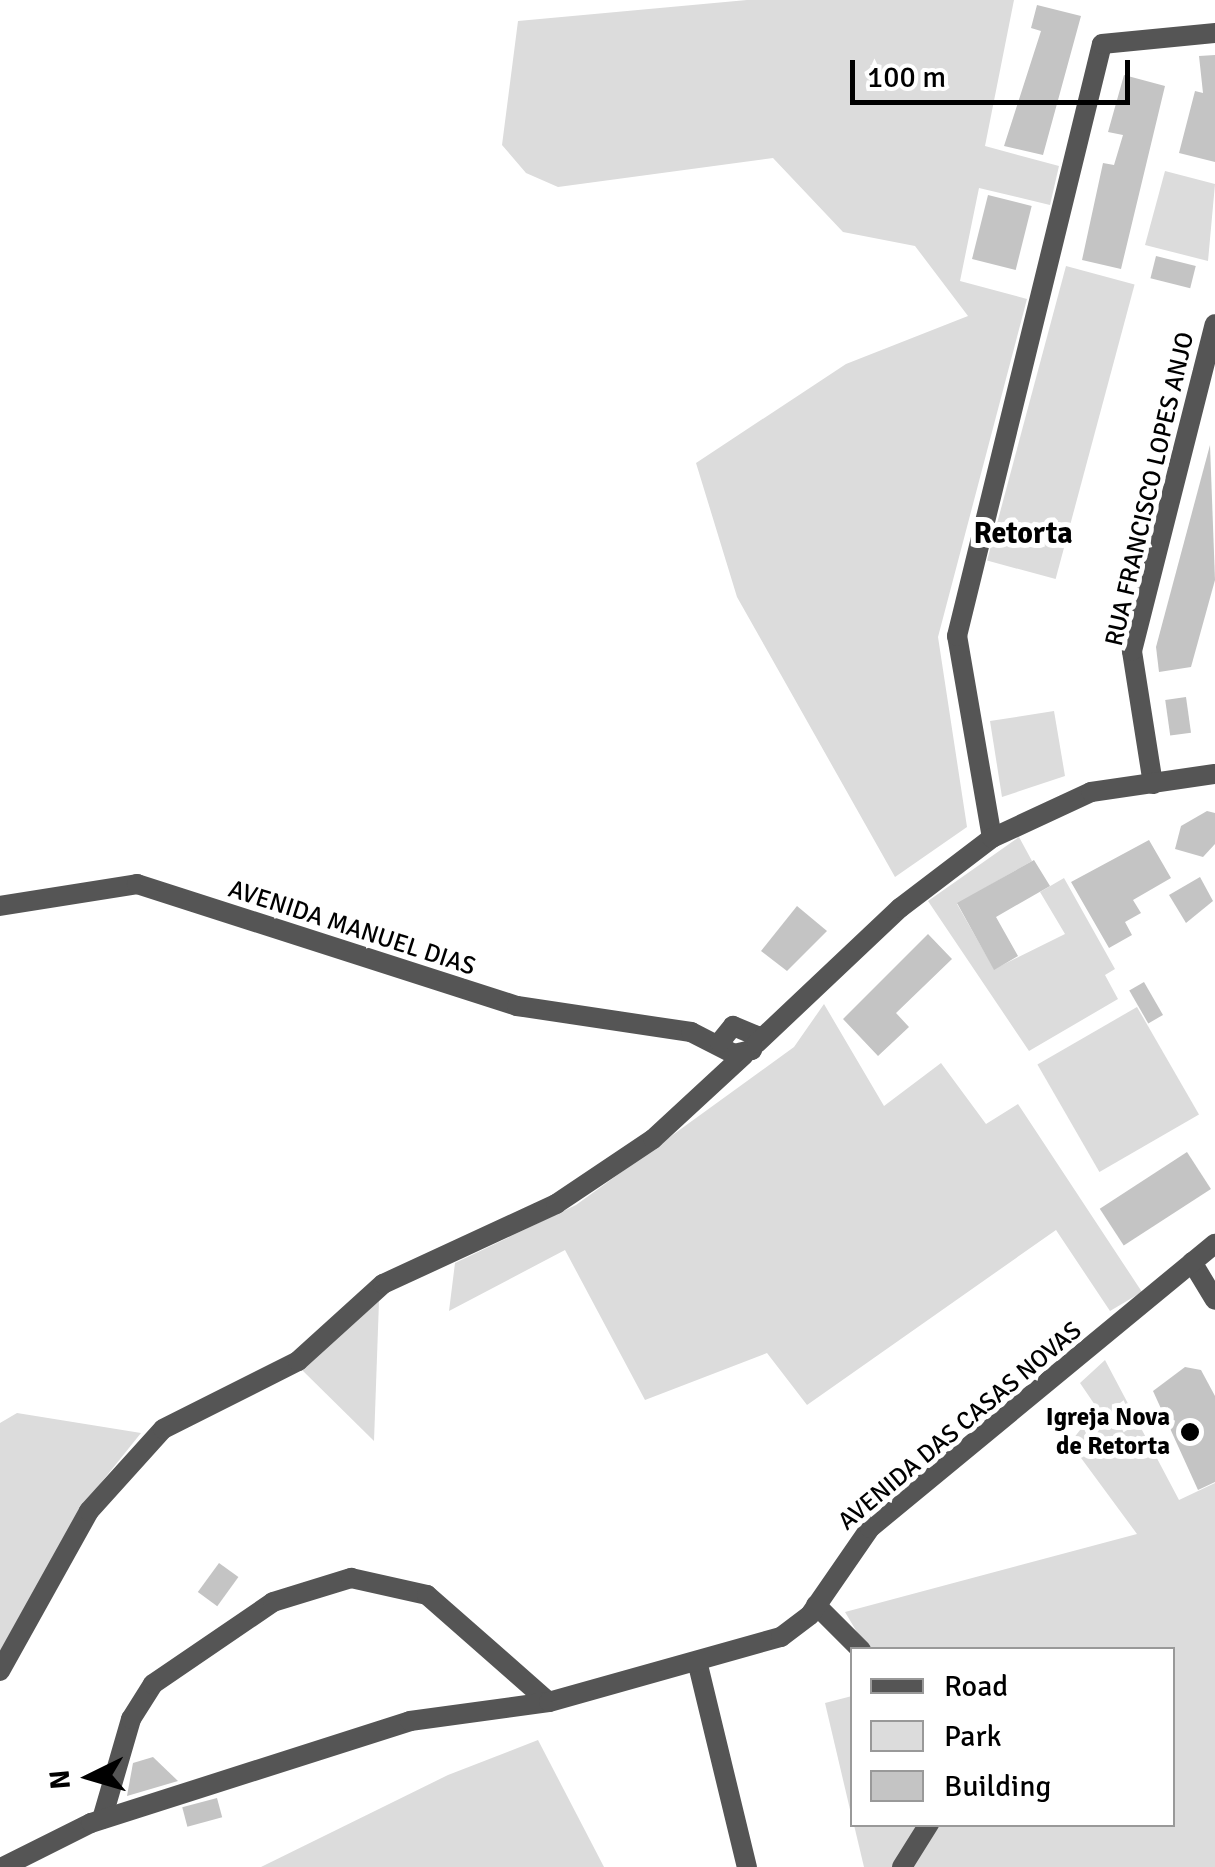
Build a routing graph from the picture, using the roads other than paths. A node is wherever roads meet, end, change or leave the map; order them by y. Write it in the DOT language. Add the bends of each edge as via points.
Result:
graph roads {
  1 [pos="1215,33"];
  2 [pos="1215,324"];
  3 [pos="1215,774"];
  4 [pos="1153,784"];
  5 [pos="992,838"];
  6 [pos="0,906"];
  7 [pos="737,1040"];
  8 [pos="1215,1244"];
  9 [pos="1192,1262"];
  10 [pos="1215,1300"];
  11 [pos="816,1605"];
  12 [pos="857,1647"];
  13 [pos="698,1665"];
  14 [pos="0,1672"];
  15 [pos="549,1702"];
  16 [pos="102,1819"];
  17 [pos="927,1827"];
  18 [pos="3,1867"];
  19 [pos="747,1867"];
  20 [pos="902,1867"];
  1 -- 5 [label="street" via="1102,44 957,636"];
  2 -- 4 [label="street, RUA FRANCISCO LOPES ANJO" via="1132,652"];
  3 -- 4 [label="street"];
  4 -- 5 [label="street" via="1091,792"];
  5 -- 7 [label="street" via="779,1020"];
  6 -- 7 [label="street, AVENIDA MANUEL DIAS" via="137,884 501,1002"];
  7 -- 14 [label="street" via="717,1084 556,1204 383,1284 298,1361 163,1429 89,1511"];
  8 -- 9 [label="street, AVENIDA DAS CASAS NOVAS"];
  9 -- 10 [label="street"];
  9 -- 11 [label="street, AVENIDA DAS CASAS NOVAS" via="870,1528"];
  11 -- 12 [label="street"];
  11 -- 13 [label="street, AVENIDA DAS CASAS NOVAS" via="781,1637"];
  13 -- 15 [label="street, AVENIDA DAS CASAS NOVAS"];
  13 -- 19 [label="street"];
  15 -- 16 [label="street, AVENIDA DAS CASAS NOVAS" via="410,1722"];
  15 -- 16 [label="street" via="427,1595 350,1578 273,1602 153,1684 131,1720"];
  16 -- 18 [label="street, AVENIDA DAS CASAS NOVAS"];
  17 -- 20 [label="street"];
}
